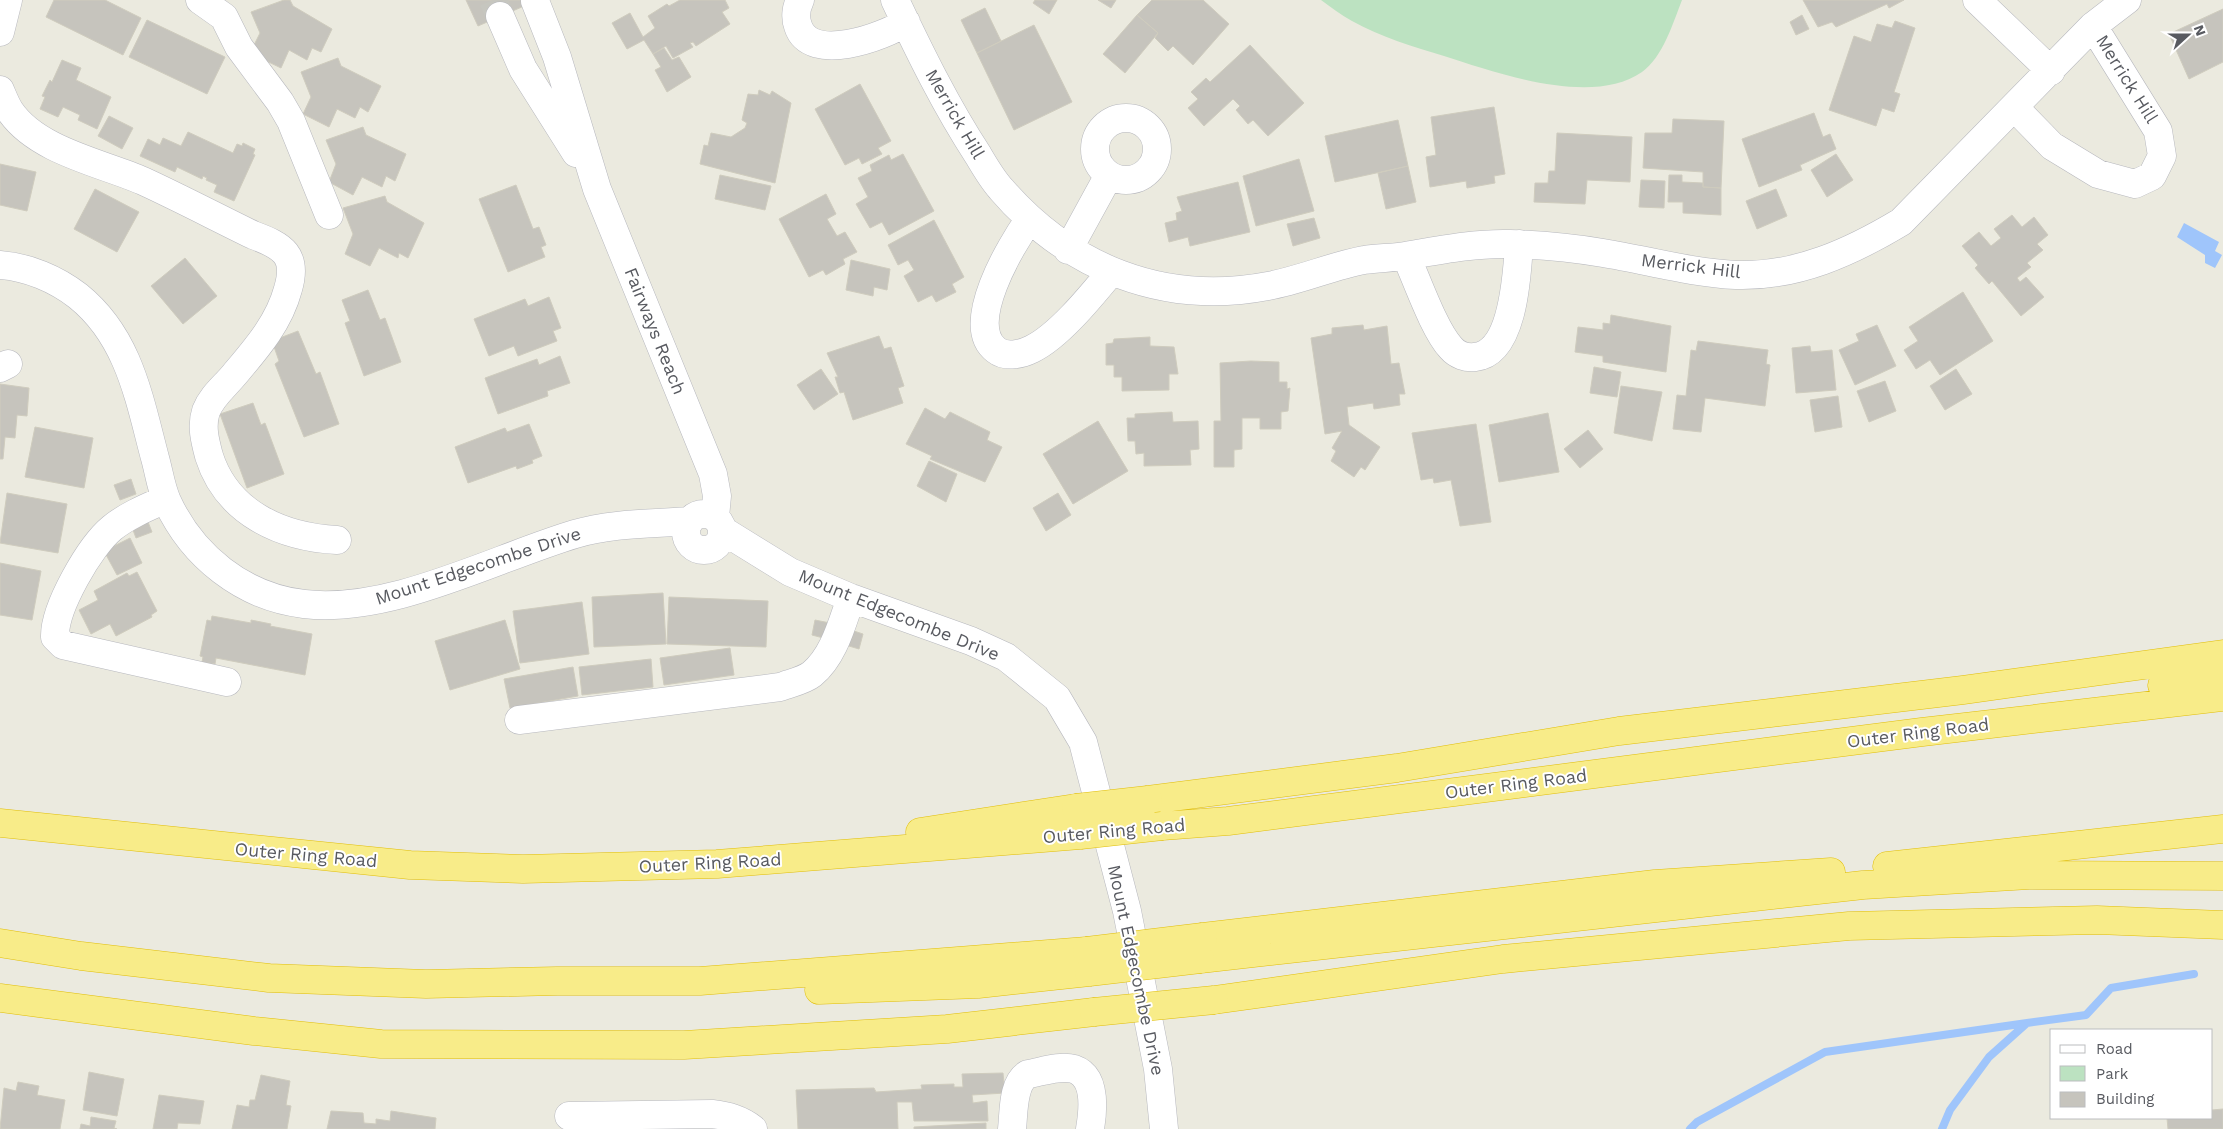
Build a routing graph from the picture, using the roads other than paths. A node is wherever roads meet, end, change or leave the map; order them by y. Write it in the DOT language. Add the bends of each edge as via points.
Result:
graph roads {
  1 [pos="8,0"];
  2 [pos="200,0"];
  3 [pos="800,0"];
  4 [pos="1977,0"];
  5 [pos="2127,0"];
  6 [pos="535,1"];
  7 [pos="900,11"];
  8 [pos="500,16"];
  9 [pos="2093,26"];
  10 [pos="0,32"];
  11 [pos="2051,71"];
  12 [pos="0,90"];
  13 [pos="2015,108"];
  14 [pos="1109,175"];
  15 [pos="597,189"];
  16 [pos="329,215"];
  17 [pos="1029,220"];
  18 [pos="1519,244"];
  19 [pos="1068,250"];
  20 [pos="1406,256"];
  21 [pos="0,265"];
  22 [pos="1111,272"];
  23 [pos="166,499"];
  24 [pos="705,528"];
  25 [pos="337,540"];
  26 [pos="851,598"];
  27 [pos="2223,654"];
  28 [pos="2223,677"];
  29 [pos="227,682"];
  30 [pos="2223,697"];
  31 [pos="519,720"];
  32 [pos="1228,821"];
  33 [pos="0,823"];
  34 [pos="2223,829"];
  35 [pos="858,854"];
  36 [pos="2223,876"];
  37 [pos="2223,925"];
  38 [pos="0,943"];
  39 [pos="1202,948"];
  40 [pos="0,998"];
  41 [pos="569,1116"];
  42 [pos="752,1129"];
  43 [pos="1012,1129"];
  44 [pos="1090,1129"];
  45 [pos="1164,1129"];
  1 -- 10 [label="street"];
  2 -- 16 [label="street" via="224,17 239,47 280,102 291,121"];
  3 -- 7 [label="street" via="796,13 798,27 805,38 816,44 864,41 891,32"];
  4 -- 11 [label="street"];
  5 -- 9 [label="street, Merrick Hill"];
  6 -- 15 [label="street, Fairways Reach" via="557,57"];
  7 -- 17 [label="street, Merrick Hill" via="961,130 998,187"];
  8 -- 15 [label="street, Fairways Reach" via="523,69"];
  9 -- 11 [label="street, Merrick Hill"];
  9 -- 13 [label="street, Merrick Hill" via="2158,131 2162,156 2152,176 2135,184 2098,174 2052,146"];
  11 -- 13 [label="street, Merrick Hill"];
  12 -- 25 [label="street" via="10,111 24,127 43,140 143,181 272,242 288,255 291,280 272,328 212,398 203,427 216,476 230,494 254,515 279,529 314,539"];
  13 -- 18 [label="street, Merrick Hill" via="1901,222 1863,245 1818,263 1736,275 1602,253"];
  14 -- 19 [label="street"];
  15 -- 24 [label="street, Fairways Reach" via="713,474 708,484"];
  17 -- 19 [label="street, Merrick Hill"];
  17 -- 22 [label="street" via="1011,246 996,279 984,321 989,344 998,352 1011,355 1033,349 1087,301"];
  18 -- 20 [label="street, Merrick Hill" via="1442,248"];
  18 -- 20 [label="street" via="1517,279 1503,334 1487,354 1476,357 1465,357 1452,350 1441,334"];
  19 -- 22 [label="street, Merrick Hill"];
  20 -- 22 [label="street, Merrick Hill" via="1364,260 1267,286 1203,293 1155,286"];
  21 -- 23 [label="street, Mount Edgecombe Drive" via="38,273 68,289 92,307 113,333 127,358"];
  23 -- 24 [label="street, Mount Edgecombe Drive" via="188,537 205,558 238,583 268,596 303,604 341,605 375,600 576,534 614,525"];
  23 -- 29 [label="street" via="127,517 100,538 67,593 56,622 55,637 63,645"];
  24 -- 26 [label="street, Mount Edgecombe Drive"];
  26 -- 31 [label="street" via="824,661 812,674 799,681 780,687"];
  26 -- 45 [label="street, Mount Edgecombe Drive" via="971,641 1006,658 1057,698 1072,720 1082,742 1127,911 1158,1069"];
  27 -- 35 [label="highway, bridge" via="1963,690 1619,731 1398,768 1076,808 902,834"];
  28 -- 32 [label="highway" via="1923,714"];
  30 -- 32 [label="highway, Outer Ring Road"];
  32 -- 35 [label="highway, Outer Ring Road, bridge"];
  33 -- 35 [label="highway, Outer Ring Road" via="410,865 523,868 698,865"];
  34 -- 39 [label="highway" via="1846,870 1656,884"];
  36 -- 39 [label="highway" via="2029,875 1864,885"];
  37 -- 40 [label="highway, bridge" via="2097,920 1839,927 1502,959 1214,1000 947,1029 684,1045 380,1044"];
  38 -- 39 [label="highway, bridge" via="269,978 426,984 700,981 1088,962"];
  41 -- 42 [label="street" via="712,1114 730,1117"];
  43 -- 44 [label="street" via="1018,1085 1023,1077 1062,1068 1074,1070 1088,1083 1092,1094"];
}
